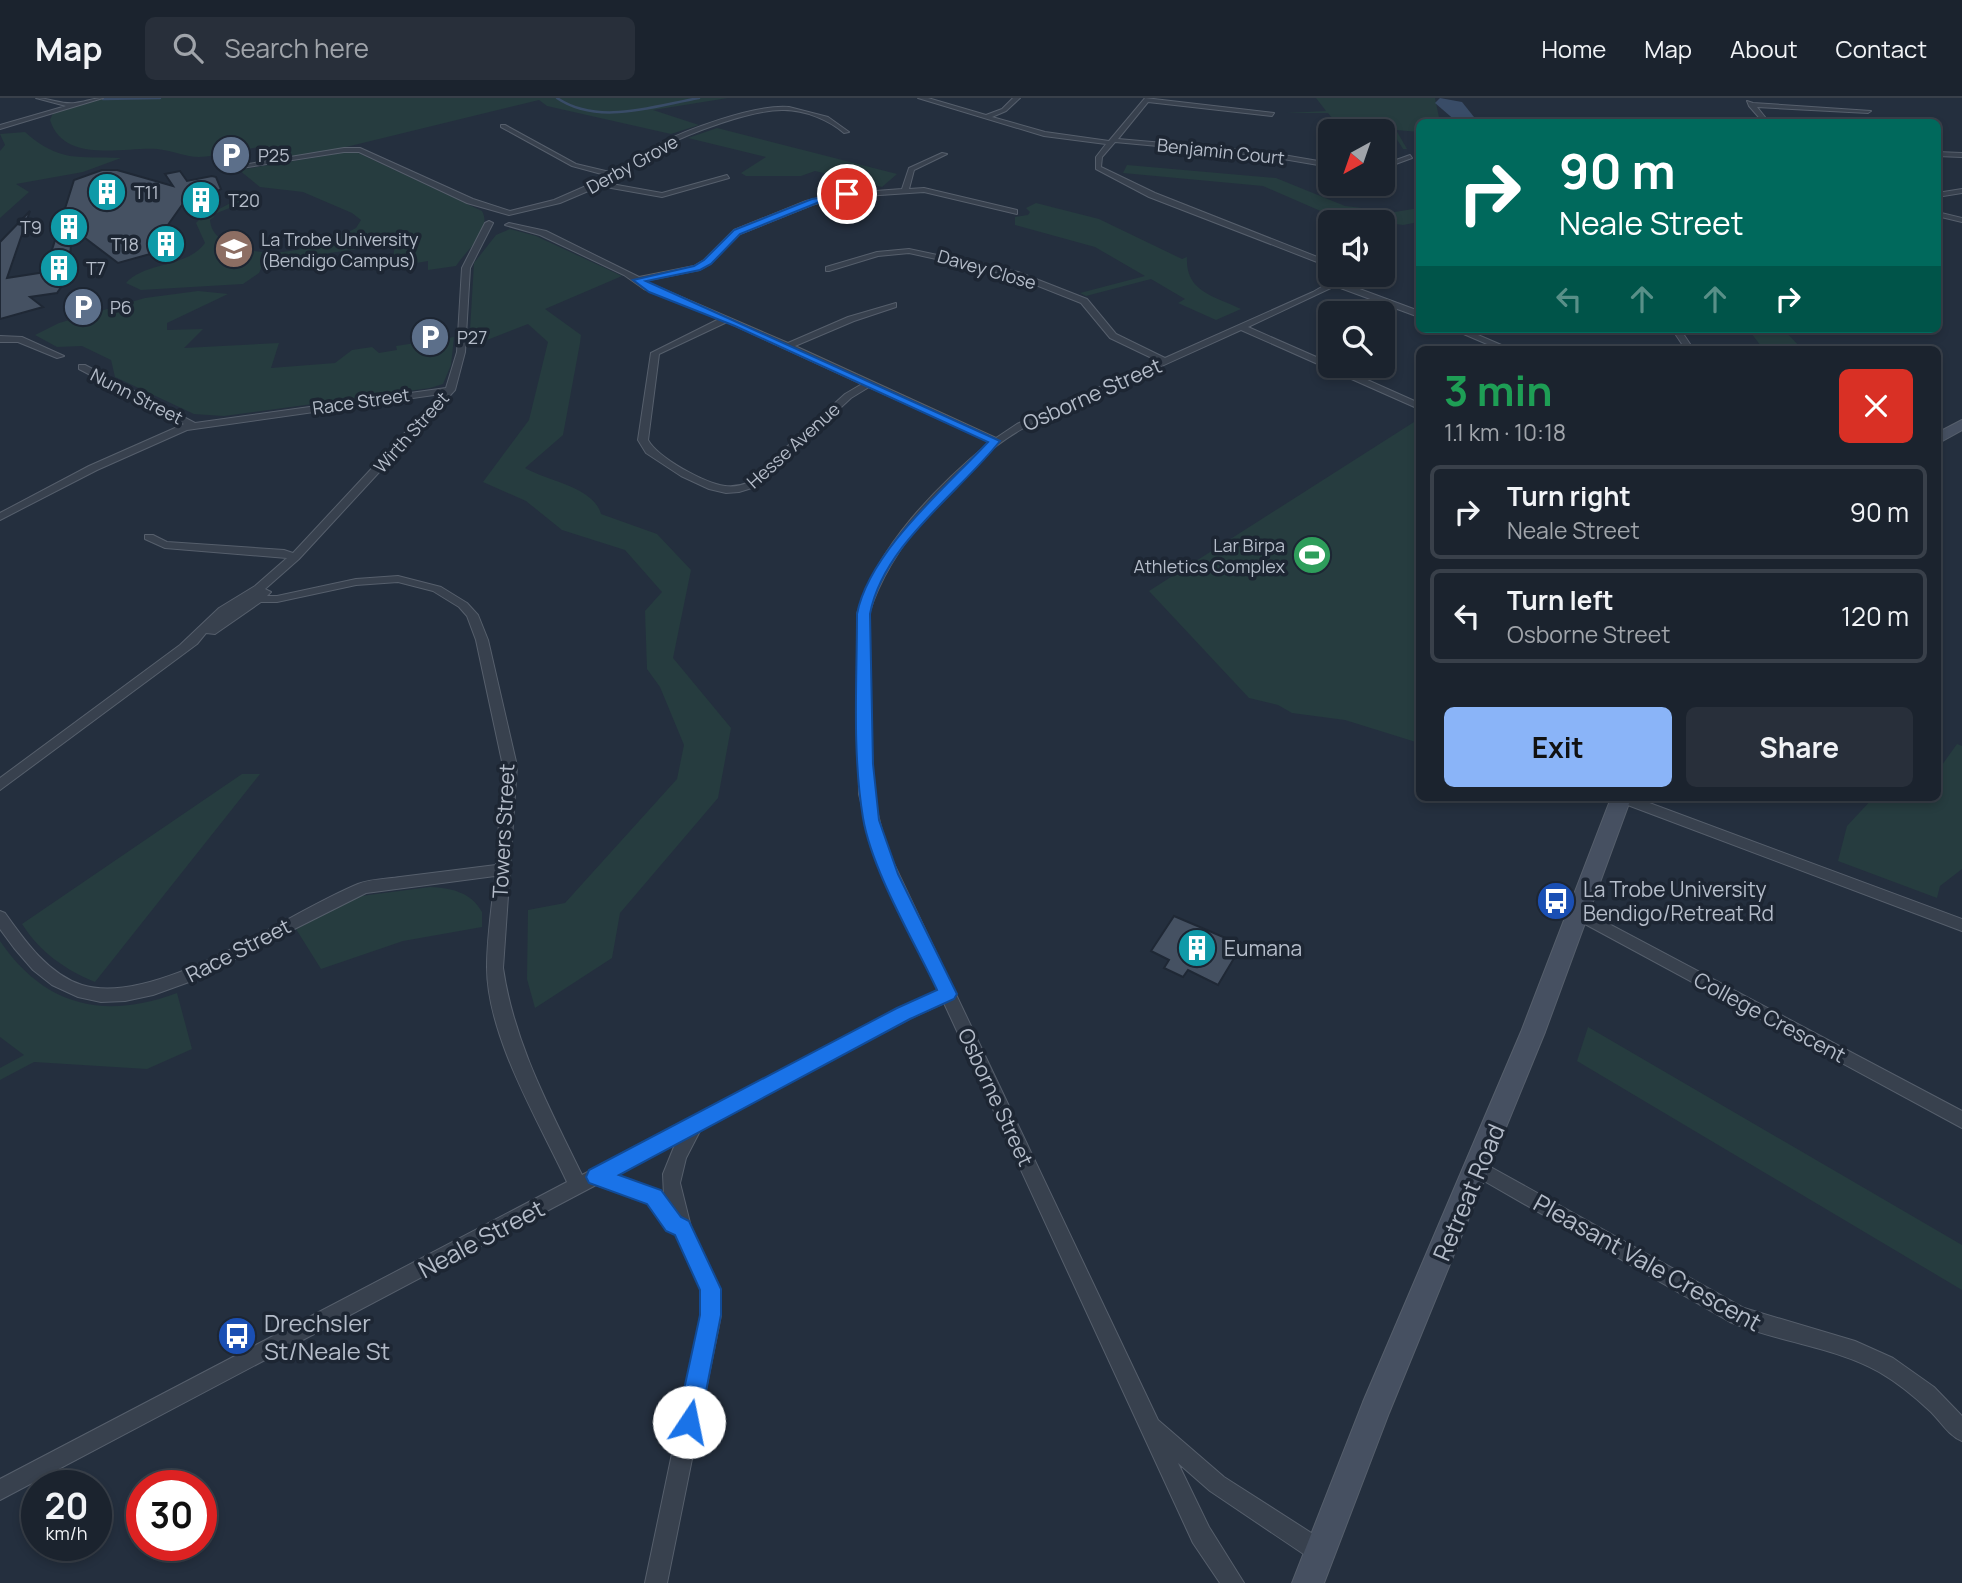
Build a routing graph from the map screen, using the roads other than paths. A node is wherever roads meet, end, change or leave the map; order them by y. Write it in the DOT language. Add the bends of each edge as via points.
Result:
graph roads {
  1 [pos="38,98"];
  2 [pos="100,98"];
  3 [pos="921,98"];
  4 [pos="1017,98"];
  5 [pos="1745,98"];
  6 [pos="1147,99"];
  7 [pos="1862,104"];
  8 [pos="1751,105"];
  9 [pos="74,106"];
  10 [pos="1272,114"];
  11 [pos="986,117"];
  12 [pos="1763,119"];
  13 [pos="503,126"];
  14 [pos="0,127"];
  15 [pos="846,132"];
  16 [pos="1111,141"];
  17 [pos="944,154"];
  18 [pos="1941,154"];
  19 [pos="1962,155"];
  20 [pos="1409,157"];
  21 [pos="1395,162"];
  22 [pos="1318,163"];
  23 [pos="222,169"];
  24 [pos="615,175"];
  25 [pos="727,177"];
  26 [pos="600,184"];
  27 [pos="905,190"];
  28 [pos="1962,191"];
  29 [pos="1941,194"];
  30 [pos="481,205"];
  31 [pos="537,207"];
  32 [pos="1014,212"];
  33 [pos="510,213"];
  34 [pos="1941,215"];
  35 [pos="520,217"];
  36 [pos="1962,220"];
  37 [pos="490,221"];
  38 [pos="508,226"];
  39 [pos="543,233"];
  40 [pos="482,242"];
  41 [pos="1318,260"];
  42 [pos="829,268"];
  43 [pos="638,280"];
  44 [pos="1322,287"];
  45 [pos="1356,287"];
  46 [pos="906,306"];
  47 [pos="1416,313"];
  48 [pos="726,319"];
  49 [pos="1243,328"];
  50 [pos="1466,333"];
  51 [pos="0,339"];
  52 [pos="788,346"];
  53 [pos="1499,346"];
  54 [pos="60,356"];
  55 [pos="1165,361"];
  56 [pos="82,367"];
  57 [pos="869,383"];
  58 [pos="450,390"];
  59 [pos="1416,405"];
  60 [pos="1962,424"];
  61 [pos="192,425"];
  62 [pos="1941,437"];
  63 [pos="995,441"];
  64 [pos="0,517"];
  65 [pos="149,537"];
  66 [pos="295,557"];
  67 [pos="255,596"];
  68 [pos="0,785"];
  69 [pos="1621,801"];
  70 [pos="1630,801"];
  71 [pos="503,869"];
  72 [pos="1577,913"];
  73 [pos="0,916"];
  74 [pos="1962,925"];
  75 [pos="948,994"];
  76 [pos="1962,1120"];
  77 [pos="694,1125"];
  78 [pos="1478,1168"];
  79 [pos="596,1177"];
  80 [pos="578,1186"];
  81 [pos="682,1228"];
  82 [pos="1149,1423"];
  83 [pos="1962,1431"];
  84 [pos="5,1490"];
  85 [pos="1319,1551"];
  86 [pos="656,1583"];
  87 [pos="1233,1583"];
  88 [pos="1308,1583"];
  1 -- 9 [label="street"];
  2 -- 9 [label="street"];
  3 -- 11 [label="street, Benjamin Court"];
  4 -- 11 [label="street"];
  5 -- 8 [label="street"];
  6 -- 10 [label="street"];
  6 -- 16 [label="street"];
  7 -- 8 [label="street" via="1868,111"];
  8 -- 12 [label="street"];
  9 -- 14 [label="street"];
  11 -- 16 [label="street, Benjamin Court" via="1053,136"];
  13 -- 24 [label="street" via="574,164"];
  15 -- 24 [label="street, Derby Grove" via="798,111 775,109 680,137"];
  16 -- 22 [label="street, Benjamin Court"];
  16 -- 41 [label="street" via="1097,161 1102,172"];
  17 -- 27 [label="street" via="911,169"];
  18 -- 19 [label="street"];
  20 -- 21 [label="street"];
  23 -- 30 [label="street" via="356,150"];
  24 -- 26 [label="street, Derby Grove"];
  25 -- 26 [label="street" via="662,195"];
  26 -- 31 [label="street, Derby Grove"];
  27 -- 32 [label="street" via="940,193"];
  27 -- 43 [label="street" via="815,201 737,232 696,268"];
  28 -- 29 [label="street"];
  30 -- 33 [label="street"];
  30 -- 37 [label="street"];
  31 -- 33 [label="street, Derby Grove"];
  31 -- 35 [label="street, Derby Grove"];
  33 -- 35 [label="street"];
  33 -- 37 [label="street, Derby Grove"];
  34 -- 36 [label="street"];
  35 -- 38 [label="street, Derby Grove"];
  35 -- 39 [label="street"];
  37 -- 38 [label="street"];
  37 -- 40 [label="street, Wirth Street"];
  38 -- 39 [label="street"];
  38 -- 40 [label="street, Wirth Street"];
  39 -- 43 [label="street"];
  40 -- 58 [label="street, Wirth Street" via="466,268 461,352"];
  42 -- 55 [label="street, Davey Close" via="877,254 909,251 1015,274 1083,301 1113,336"];
  43 -- 48 [label="street"];
  44 -- 49 [label="street, Osborne Street"];
  45 -- 47 [label="street"];
  46 -- 52 [label="street" via="893,301"];
  48 -- 52 [label="street"];
  48 -- 57 [label="street, Hesse Avenue" via="655,353 643,440 649,451 715,488 738,492 751,485 848,396"];
  49 -- 55 [label="street, Osborne Street"];
  49 -- 59 [label="street"];
  50 -- 53 [label="street"];
  51 -- 54 [label="street" via="19,340"];
  52 -- 57 [label="street"];
  55 -- 63 [label="street, Osborne Street"];
  56 -- 61 [label="street, Nunn Street"];
  57 -- 63 [label="street"];
  58 -- 61 [label="street, Race Street"];
  58 -- 66 [label="street, Wirth Street"];
  60 -- 62 [label="street"];
  61 -- 64 [label="street, Race Street" via="102,464"];
  63 -- 75 [label="street, Osborne Street" via="888,557 868,591 863,614 865,764 871,820 890,874"];
  65 -- 66 [label="street" via="165,545"];
  66 -- 67 [label="street, Wirth Street" via="290,567"];
  67 -- 68 [label="street, Wirth Street"];
  67 -- 71 [label="street, Towers Street" via="277,599 356,582 398,579 437,589 463,605 482,640 510,766"];
  69 -- 72 [label="street, Retreat Road"];
  70 -- 74 [label="street"];
  71 -- 73 [label="street, Race Street" via="363,888 184,978 120,997 86,994 50,975 30,957"];
  71 -- 80 [label="street, Towers Street" via="495,968 499,1002 528,1080"];
  72 -- 76 [label="street, College Crescent"];
  72 -- 78 [label="street, Retreat Road"];
  75 -- 77 [label="street, Neale Street"];
  75 -- 82 [label="street, Osborne Street"];
  77 -- 79 [label="street, Neale Street"];
  77 -- 81 [label="street" via="671,1180"];
  78 -- 83 [label="street, Pleasant Vale Crescent" via="1737,1315 1877,1360 1929,1396"];
  78 -- 85 [label="street, Retreat Road"];
  79 -- 80 [label="street, Neale Street"];
  79 -- 81 [label="street" via="654,1196"];
  80 -- 84 [label="street, Neale Street"];
  81 -- 86 [label="street" via="712,1302"];
  82 -- 85 [label="street, Osborne Street" via="1217,1484"];
  82 -- 87 [label="street, Osborne Street" via="1202,1535"];
  85 -- 88 [label="street, Retreat Road"];
}
